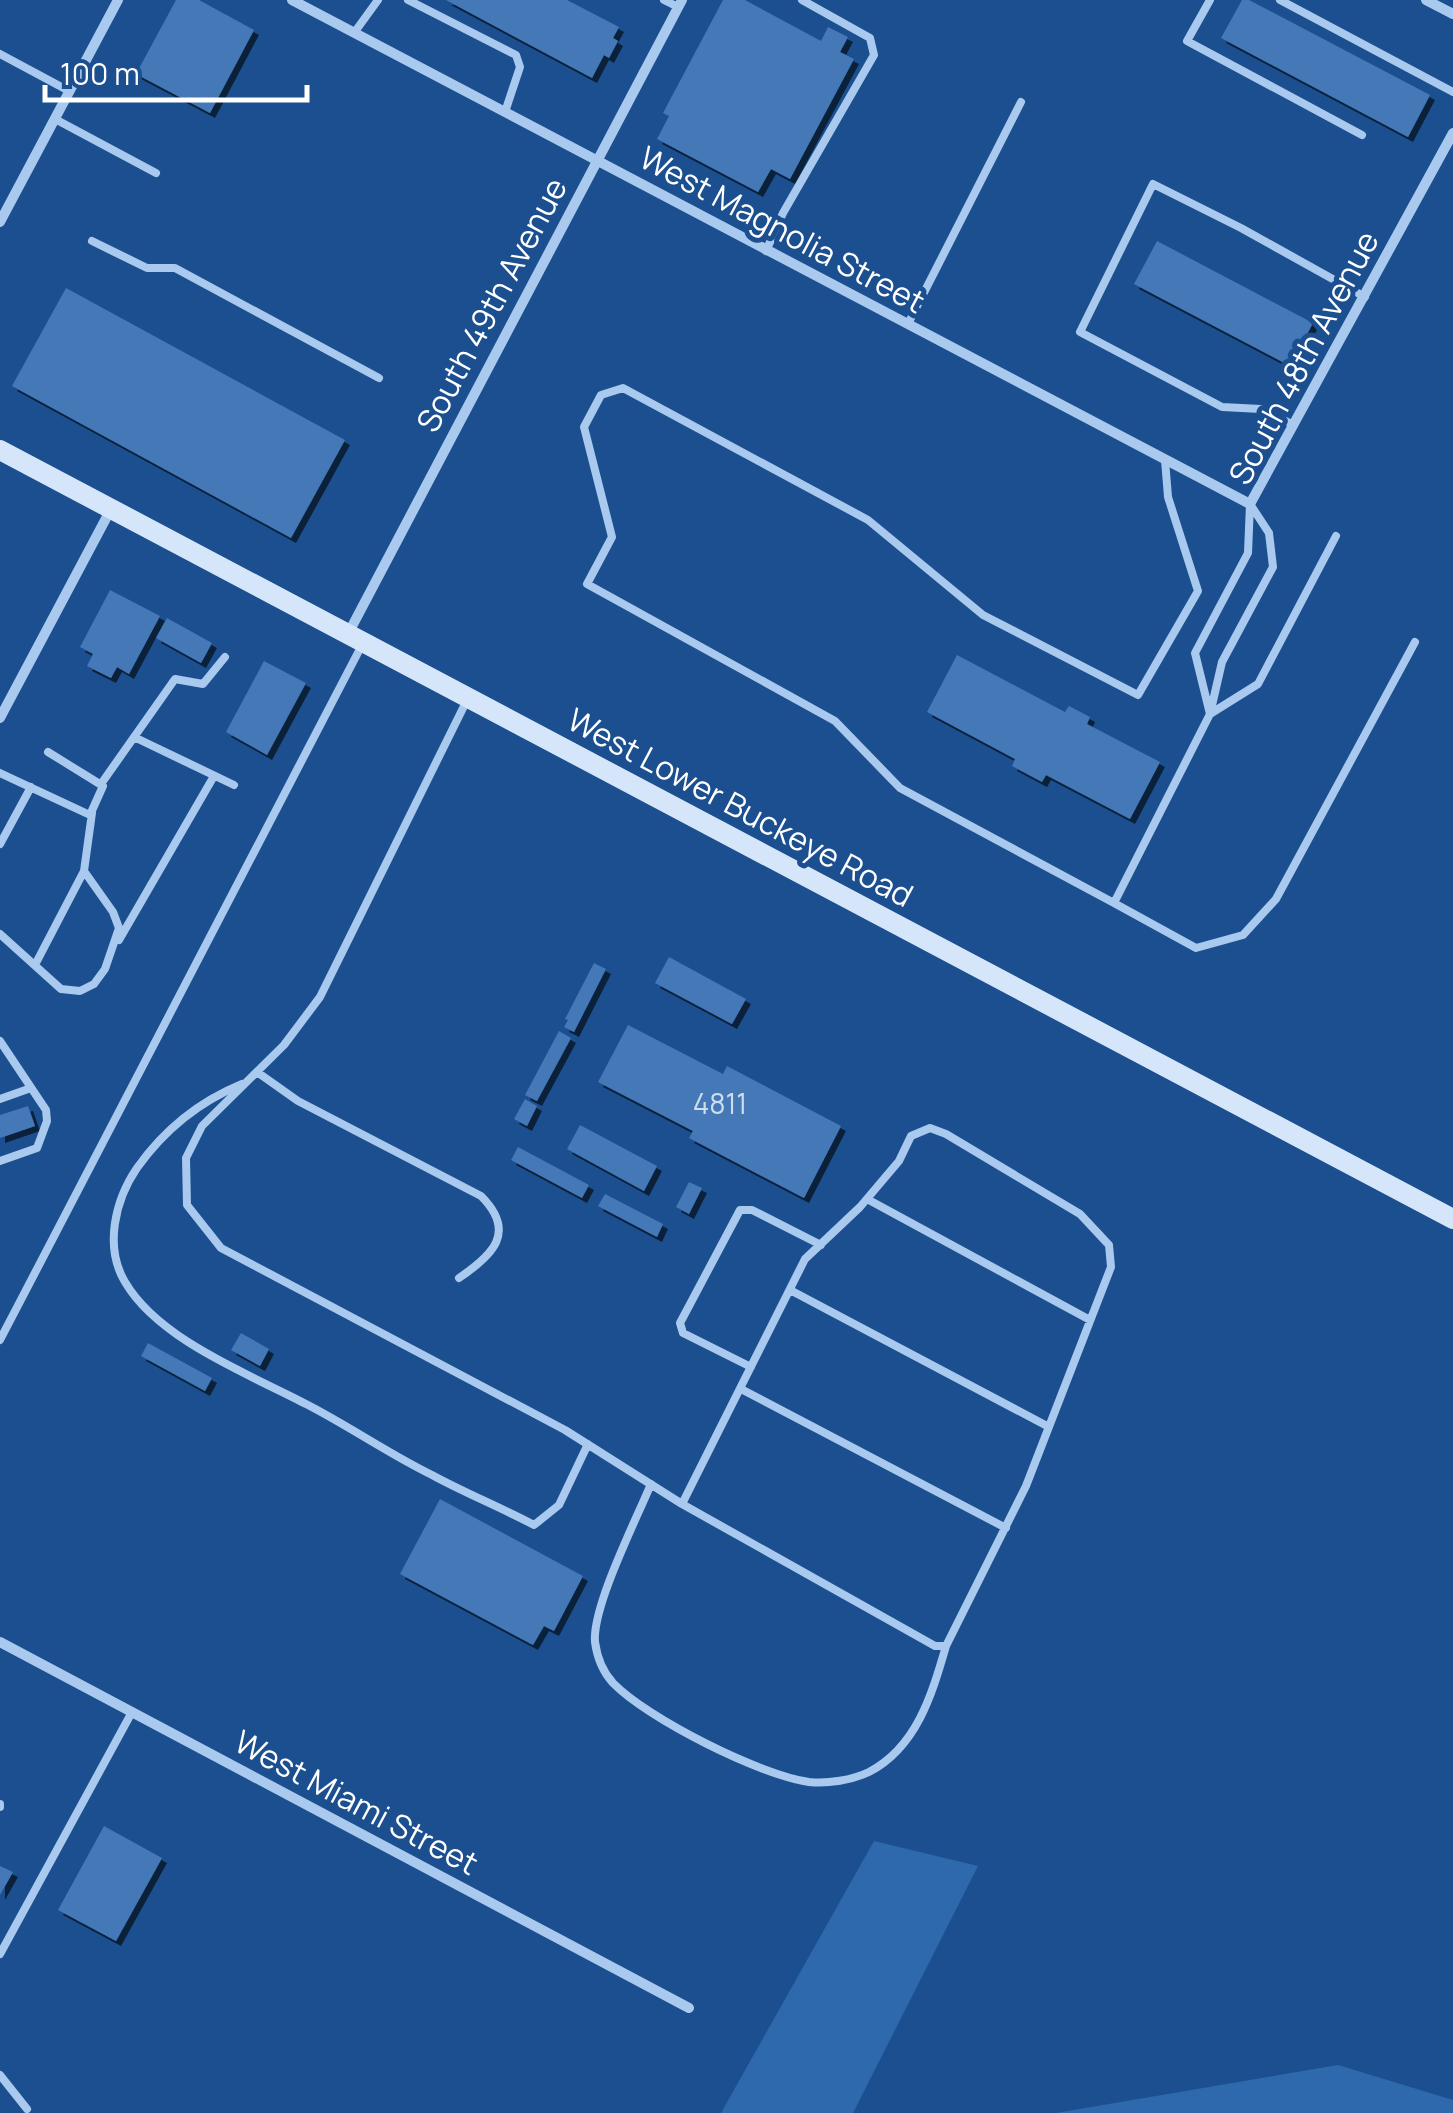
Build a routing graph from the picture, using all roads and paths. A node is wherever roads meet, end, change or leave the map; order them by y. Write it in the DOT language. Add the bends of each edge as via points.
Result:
graph roads {
  1 [pos="118,0"];
  2 [pos="292,0"];
  3 [pos="378,0"];
  4 [pos="408,0"];
  5 [pos="664,0"];
  6 [pos="802,0"];
  7 [pos="1210,0"];
  8 [pos="1280,0"];
  9 [pos="1426,0"];
  10 [pos="680,4"];
  11 [pos="1453,14"];
  12 [pos="354,33"];
  13 [pos="0,54"];
  14 [pos="69,91"];
  15 [pos="1453,92"];
  16 [pos="1021,102"];
  17 [pos="505,112"];
  18 [pos="55,119"];
  19 [pos="1453,134"];
  20 [pos="1362,135"];
  21 [pos="596,160"];
  22 [pos="156,173"];
  23 [pos="0,222"];
  24 [pos="92,240"];
  25 [pos="766,251"];
  26 [pos="1365,297"];
  27 [pos="908,324"];
  28 [pos="380,378"];
  29 [pos="1294,425"];
  30 [pos="0,450"];
  31 [pos="1165,460"];
  32 [pos="1250,504"];
  33 [pos="111,508"];
  34 [pos="1336,536"];
  35 [pos="356,638"];
  36 [pos="1415,642"];
  37 [pos="225,657"];
  38 [pos="468,698"];
  39 [pos="1210,714"];
  40 [pos="0,718"];
  41 [pos="134,738"];
  42 [pos="48,752"];
  43 [pos="0,773"];
  44 [pos="214,776"];
  45 [pos="102,784"];
  46 [pos="234,786"];
  47 [pos="31,788"];
  48 [pos="92,813"];
  49 [pos="0,844"];
  50 [pos="84,871"];
  51 [pos="1114,903"];
  52 [pos="0,934"];
  53 [pos="114,950"];
  54 [pos="36,964"];
  55 [pos="0,1041"];
  56 [pos="257,1072"];
  57 [pos="246,1082"];
  58 [pos="31,1088"];
  59 [pos="0,1098"];
  60 [pos="0,1161"];
  61 [pos="867,1199"];
  62 [pos="1453,1219"];
  63 [pos="820,1246"];
  64 [pos="459,1278"];
  65 [pos="790,1290"];
  66 [pos="1090,1320"];
  67 [pos="0,1340"];
  68 [pos="751,1367"];
  69 [pos="741,1389"];
  70 [pos="1049,1427"];
  71 [pos="588,1444"];
  72 [pos="650,1484"];
  73 [pos="682,1504"];
  74 [pos="1006,1528"];
  75 [pos="0,1642"];
  76 [pos="946,1646"];
  77 [pos="132,1712"];
  78 [pos="0,1954"];
  79 [pos="689,2008"];
  80 [pos="0,2075"];
  81 [pos="27,2109"];
  1 -- 14 [label="street"];
  2 -- 12 [label="street, West Magnolia Street"];
  3 -- 12 [label="lane"];
  4 -- 17 [label="lane" via="516,55 520,67"];
  5 -- 10 [label="lane"];
  6 -- 25 [label="lane" via="870,38 874,55"];
  7 -- 20 [label="lane" via="1187,41"];
  8 -- 15 [label="lane"];
  9 -- 11 [label="street"];
  10 -- 21 [label="street, South 49th Avenue"];
  12 -- 17 [label="street, West Magnolia Street"];
  13 -- 14 [label="lane"];
  14 -- 18 [label="street"];
  16 -- 27 [label="lane"];
  17 -- 21 [label="street, West Magnolia Street"];
  18 -- 22 [label="lane"];
  18 -- 23 [label="street"];
  19 -- 26 [label="street, South 48th Avenue"];
  21 -- 25 [label="street, West Magnolia Street"];
  21 -- 35 [label="street, South 49th Avenue"];
  24 -- 28 [label="lane" via="147,268 175,268"];
  25 -- 27 [label="street, West Magnolia Street"];
  26 -- 29 [label="street, South 48th Avenue"];
  26 -- 29 [label="lane" via="1154,184 1080,332 1222,407 1262,410"];
  27 -- 31 [label="street, West Magnolia Street"];
  29 -- 32 [label="street, South 48th Avenue"];
  30 -- 33 [label="main road, West Lower Buckeye Road"];
  31 -- 32 [label="street, West Magnolia Street"];
  31 -- 51 [label="lane" via="1168,498 1198,591 1138,695 983,615 868,520 623,388 601,394 584,426 612,537 588,584 834,721 900,788"];
  32 -- 39 [label="lane" via="1248,553 1195,654"];
  32 -- 39 [label="lane, South 48th Avenue" via="1269,534 1273,567 1222,662"];
  33 -- 35 [label="main road, West Lower Buckeye Road"];
  33 -- 40 [label="street"];
  34 -- 39 [label="lane" via="1258,684"];
  35 -- 38 [label="main road, West Lower Buckeye Road"];
  35 -- 67 [label="lane"];
  36 -- 51 [label="lane" via="1276,899 1243,935 1196,948"];
  37 -- 41 [label="lane" via="203,684 175,679"];
  38 -- 56 [label="lane" via="320,998"];
  38 -- 62 [label="main road, West Lower Buckeye Road"];
  39 -- 51 [label="lane, South 48th Avenue"];
  41 -- 44 [label="lane"];
  41 -- 45 [label="lane"];
  42 -- 45 [label="lane"];
  43 -- 47 [label="lane"];
  44 -- 46 [label="lane"];
  44 -- 53 [label="lane"];
  45 -- 48 [label="lane"];
  47 -- 48 [label="lane"];
  47 -- 49 [label="lane"];
  48 -- 50 [label="lane"];
  50 -- 53 [label="lane" via="113,912 119,928"];
  50 -- 54 [label="lane"];
  52 -- 54 [label="lane"];
  53 -- 54 [label="lane" via="94,984 80,991 62,988"];
  55 -- 58 [label="lane"];
  56 -- 57 [label="lane"];
  56 -- 64 [label="lane" via="494,1209 494,1250"];
  57 -- 71 [label="lane" via="202,1126 186,1158 188,1206 222,1248"];
  57 -- 71 [label="lane" via="184,1118 152,1147 122,1190 112,1238 123,1279 140,1304 206,1353 534,1525 559,1505"];
  58 -- 59 [label="lane"];
  58 -- 60 [label="lane" via="46,1110 43,1135 37,1148"];
  61 -- 63 [label="lane"];
  61 -- 66 [label="lane"];
  61 -- 66 [label="lane" via="899,1161 910,1136 930,1128 946,1134 1080,1214 1109,1245 1110,1268"];
  63 -- 65 [label="lane" via="805,1258"];
  63 -- 68 [label="lane" via="740,1210 680,1323 684,1333"];
  65 -- 68 [label="lane"];
  65 -- 70 [label="lane"];
  66 -- 70 [label="lane"];
  68 -- 69 [label="lane"];
  69 -- 73 [label="lane"];
  69 -- 74 [label="lane"];
  70 -- 74 [label="lane"];
  71 -- 72 [label="lane"];
  72 -- 73 [label="lane"];
  72 -- 76 [label="lane" via="595,1632 610,1680 638,1705 774,1773 836,1782 866,1774 909,1736 921,1720"];
  73 -- 76 [label="lane" via="935,1646"];
  74 -- 76 [label="lane"];
  75 -- 77 [label="street, West Miami Street"];
  77 -- 78 [label="lane"];
  77 -- 79 [label="street, West Miami Street"];
  80 -- 81 [label="lane"];
}
